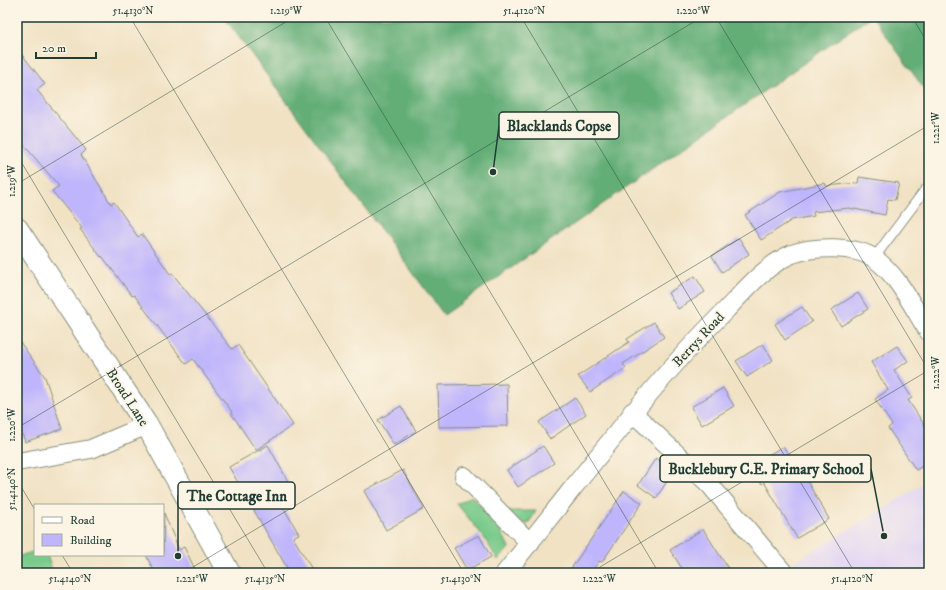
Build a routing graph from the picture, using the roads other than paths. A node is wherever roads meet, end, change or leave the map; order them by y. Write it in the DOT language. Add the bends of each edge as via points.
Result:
graph roads {
  1 [pos="925,190"];
  2 [pos="17,228"];
  3 [pos="874,258"];
  4 [pos="929,332"];
  5 [pos="632,412"];
  6 [pos="147,425"];
  7 [pos="17,462"];
  8 [pos="464,476"];
  9 [pos="530,543"];
  10 [pos="228,573"];
  11 [pos="505,573"];
  12 [pos="784,573"];
  1 -- 3 [label="lane"];
  2 -- 6 [label="street, Broad Lane"];
  3 -- 4 [label="street, Berrys Road" via="893,275"];
  3 -- 5 [label="street, Berrys Road" via="848,249 820,248 792,254 768,269 706,330"];
  5 -- 9 [label="street, Berrys Road"];
  5 -- 12 [label="street" via="710,485"];
  6 -- 7 [label="street" via="91,449"];
  6 -- 10 [label="street, Broad Lane"];
  8 -- 9 [label="street"];
  9 -- 11 [label="street, Berrys Road"];
}
